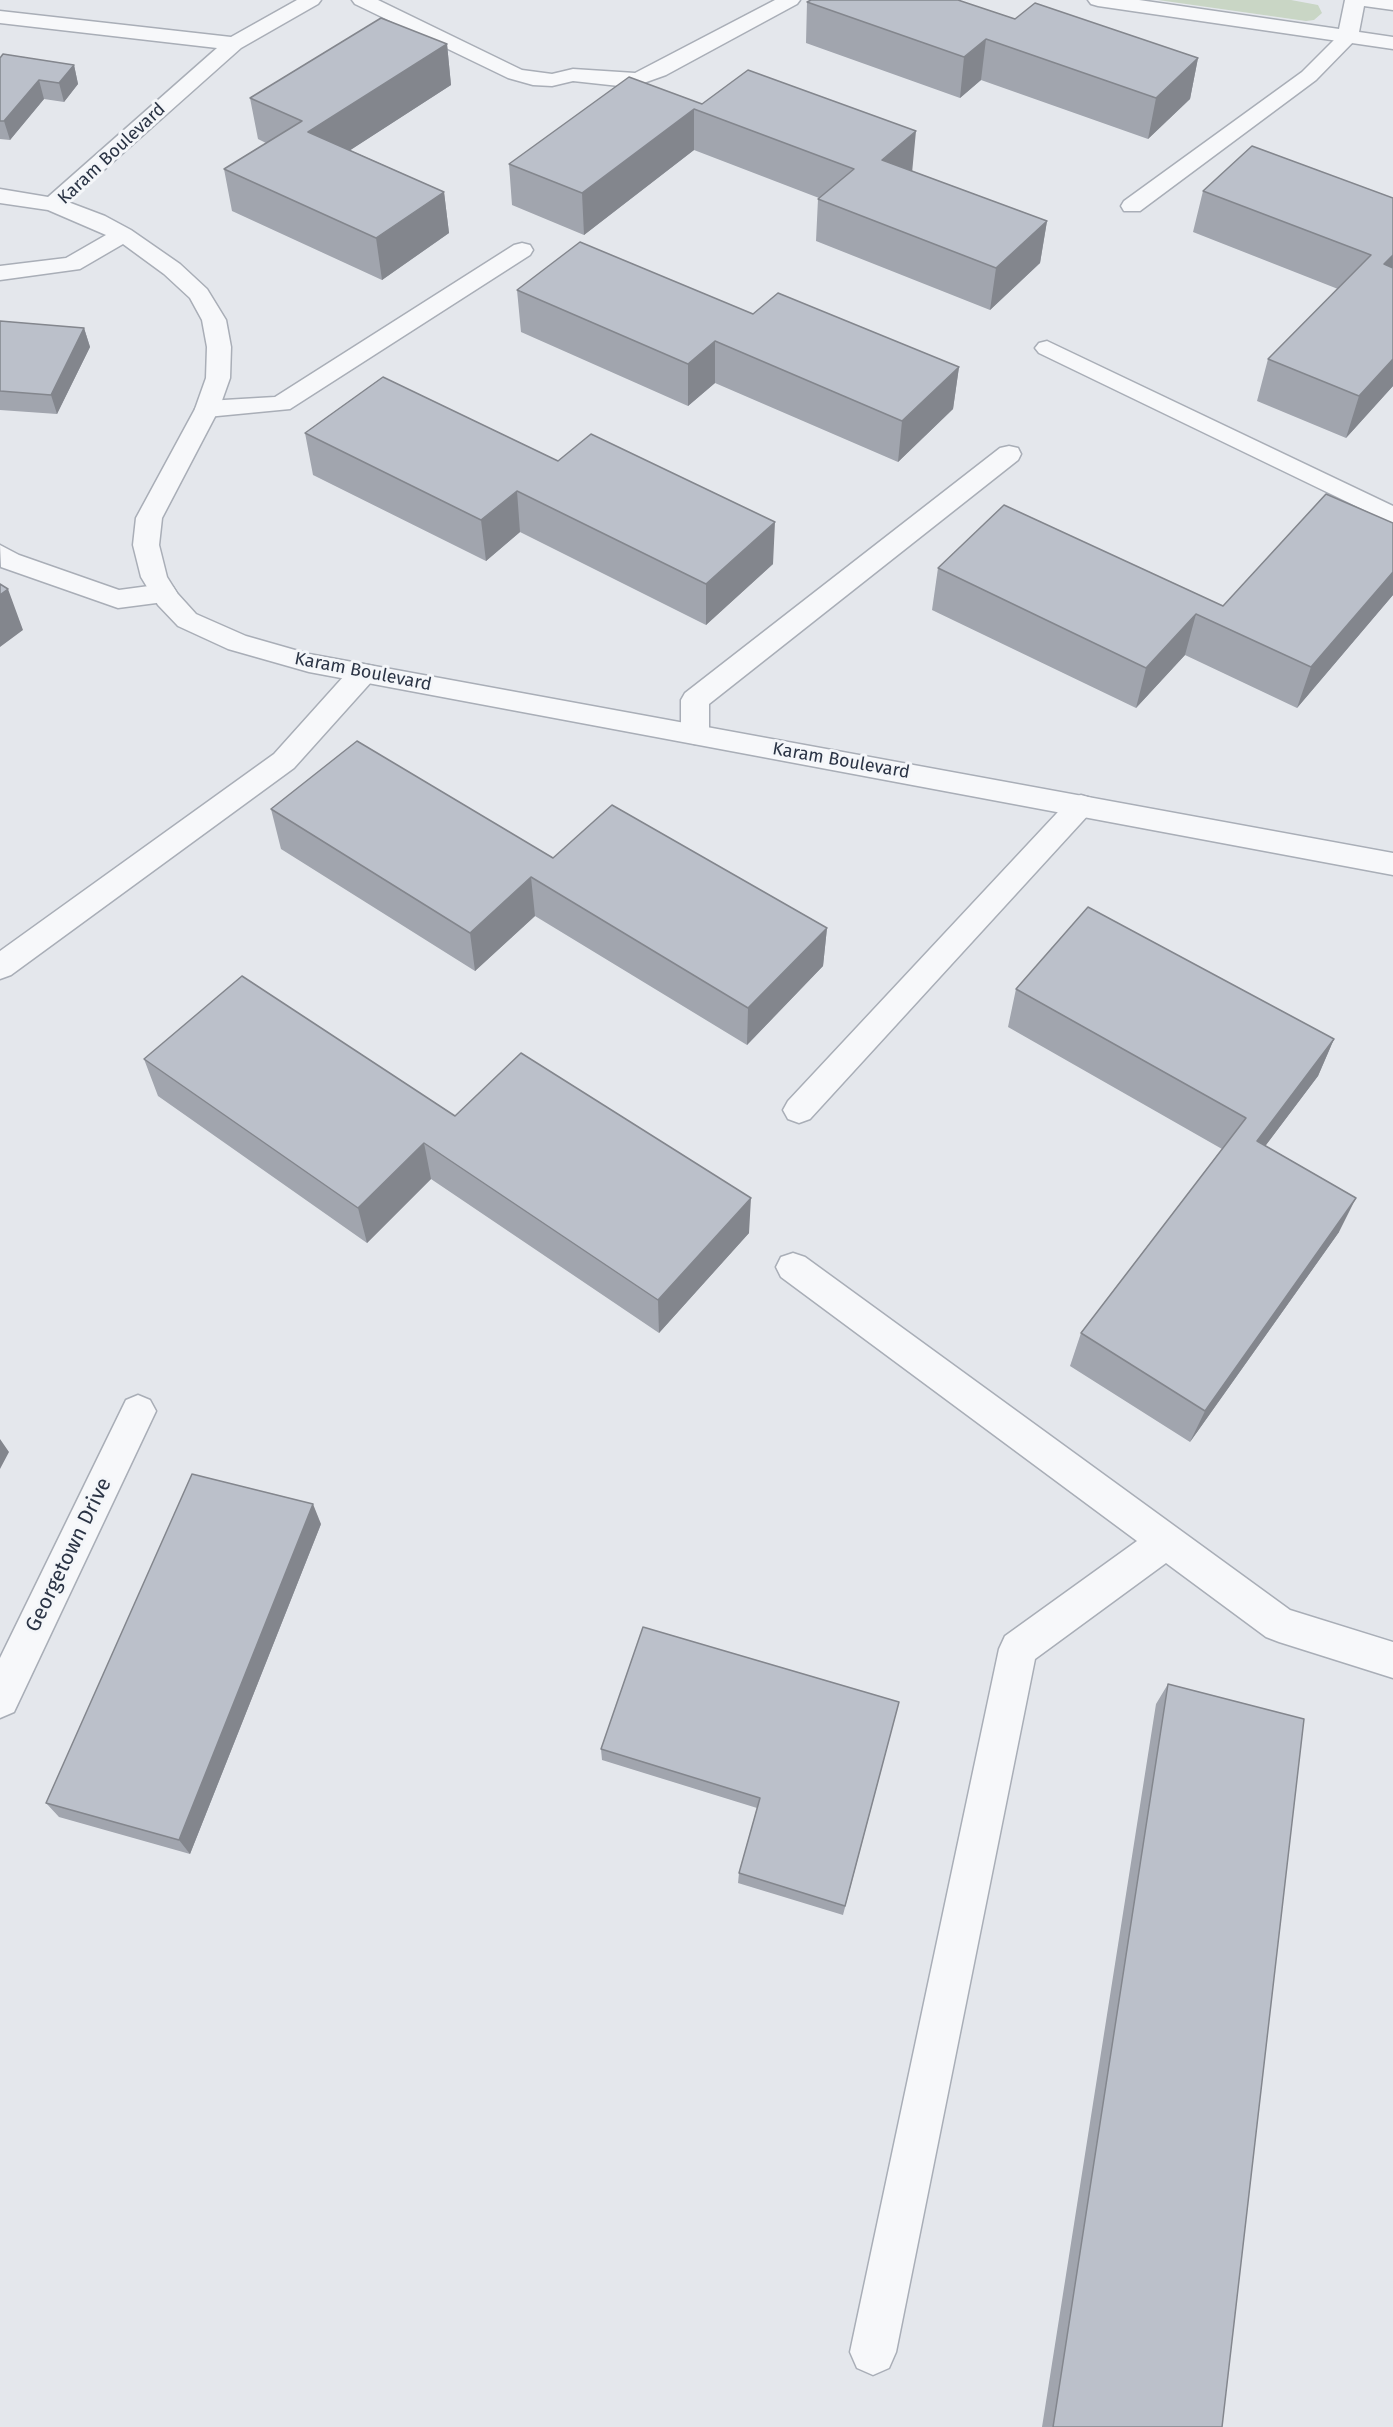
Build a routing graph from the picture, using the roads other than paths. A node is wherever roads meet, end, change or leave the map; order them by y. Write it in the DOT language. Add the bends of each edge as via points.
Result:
graph roads {
  1 [pos="311,0"];
  2 [pos="362,0"];
  3 [pos="790,0"];
  4 [pos="1098,0"];
  5 [pos="1355,0"];
  6 [pos="1361,0"];
  7 [pos="1393,4"];
  8 [pos="0,17"];
  9 [pos="1348,37"];
  10 [pos="1393,43"];
  11 [pos="234,44"];
  12 [pos="0,196"];
  13 [pos="53,204"];
  14 [pos="1132,206"];
  15 [pos="123,235"];
  16 [pos="522,250"];
  17 [pos="0,273"];
  18 [pos="1047,348"];
  19 [pos="207,409"];
  20 [pos="1009,454"];
  21 [pos="1393,516"];
  22 [pos="0,554"];
  23 [pos="164,593"];
  24 [pos="363,673"];
  25 [pos="695,734"];
  26 [pos="1081,805"];
  27 [pos="1393,864"];
  28 [pos="0,967"];
  29 [pos="799,1110"];
  30 [pos="793,1267"];
  31 [pos="138,1411"];
  32 [pos="1165,1542"];
  33 [pos="1393,1660"];
  34 [pos="0,1699"];
  35 [pos="873,2352"];
  1 -- 11 [label="street, Karam Boulevard"];
  2 -- 3 [label="street" via="515,74 533,79 573,75 619,80 638,79 658,71"];
  4 -- 9 [label="street"];
  5 -- 9 [label="street"];
  6 -- 7 [label="street"];
  8 -- 11 [label="street"];
  9 -- 10 [label="street"];
  9 -- 14 [label="street" via="1309,76"];
  11 -- 13 [label="street, Karam Boulevard"];
  12 -- 13 [label="street"];
  13 -- 15 [label="street, Karam Boulevard"];
  15 -- 17 [label="street" via="72,264"];
  15 -- 19 [label="street, Karam Boulevard" via="172,269 199,294 214,320 219,347 218,378"];
  16 -- 19 [label="street" via="281,404"];
  18 -- 21 [label="street"];
  19 -- 23 [label="street, Karam Boulevard" via="149,518 146,545 154,577"];
  20 -- 25 [label="street" via="695,700"];
  22 -- 23 [label="street" via="10,561 118,598"];
  23 -- 24 [label="street, Karam Boulevard" via="187,620 237,643"];
  24 -- 25 [label="street, Karam Boulevard"];
  24 -- 28 [label="street" via="284,760"];
  25 -- 26 [label="street, Karam Boulevard"];
  26 -- 27 [label="street, Karam Boulevard"];
  26 -- 29 [label="street"];
  30 -- 32 [label="street"];
  31 -- 34 [label="street, Georgetown Drive"];
  32 -- 33 [label="street" via="1279,1624"];
  32 -- 35 [label="street" via="1018,1648"];
}
